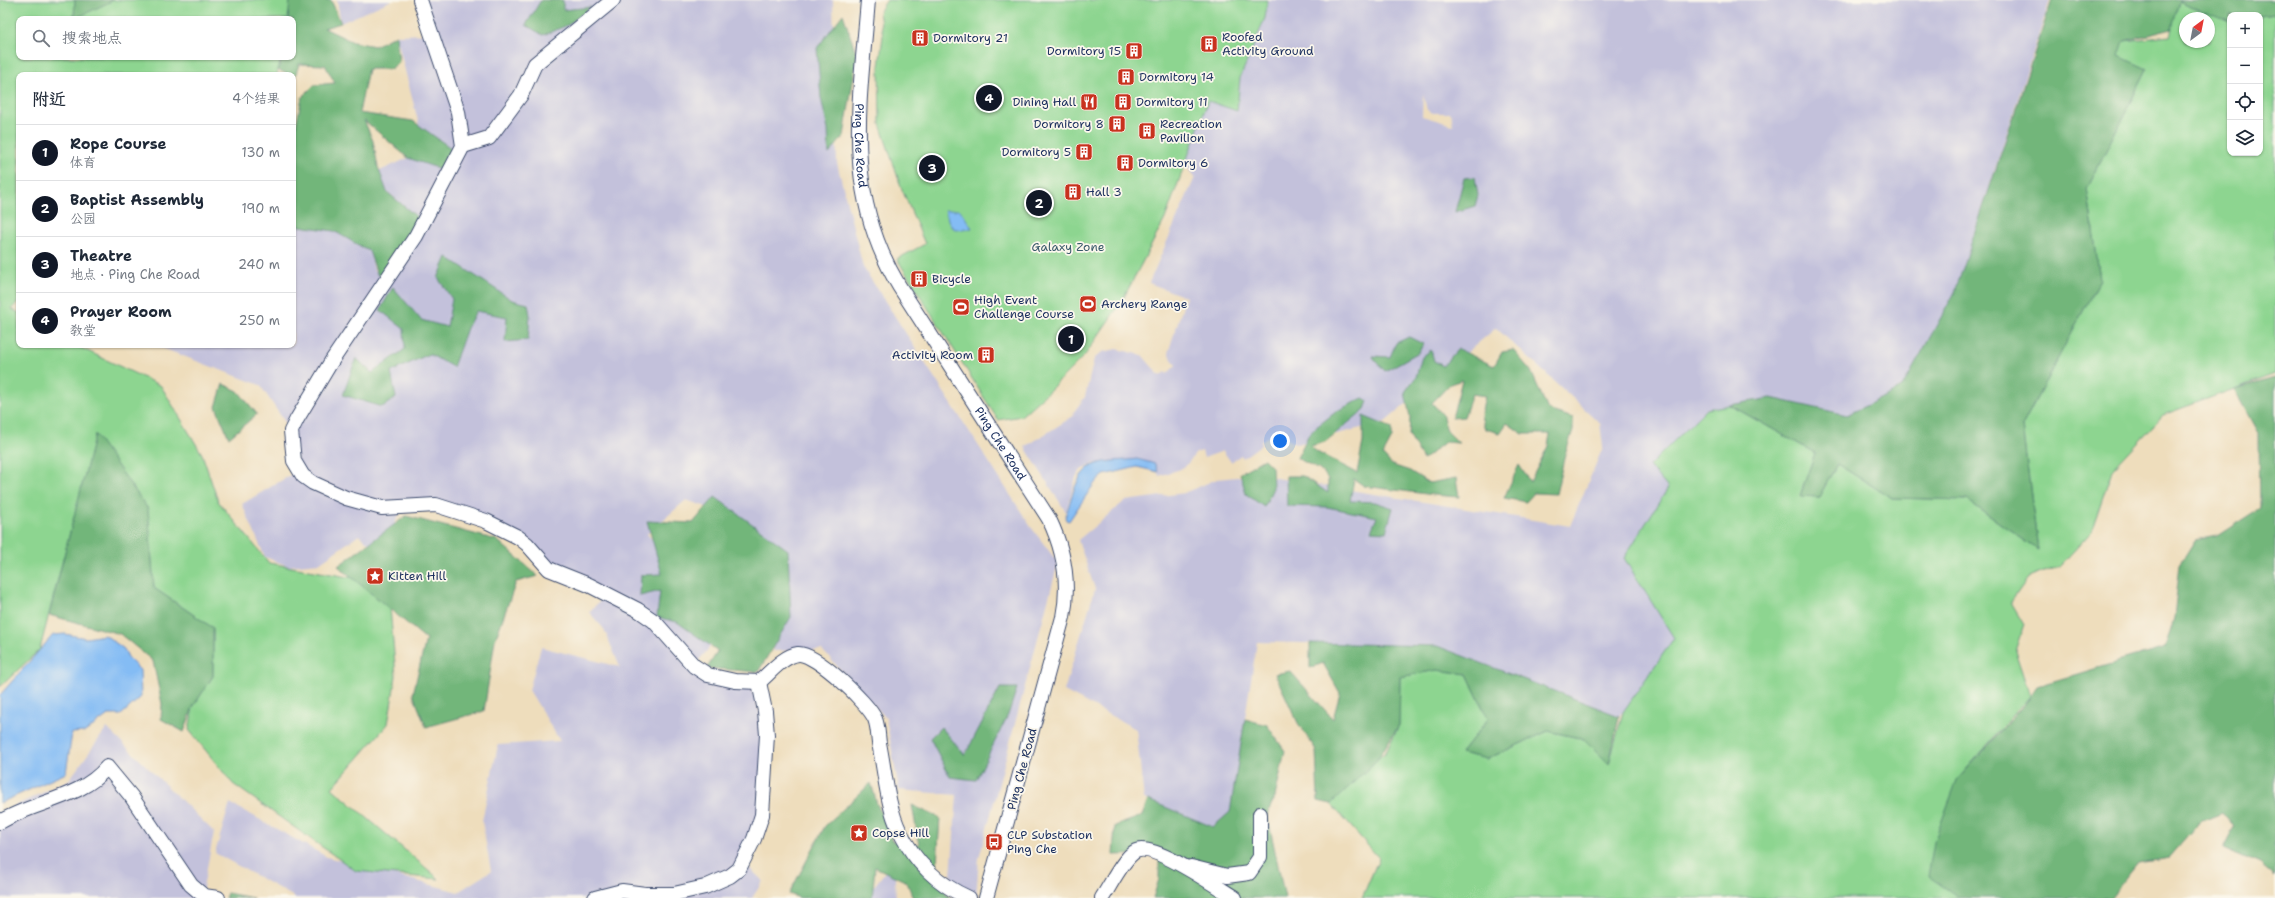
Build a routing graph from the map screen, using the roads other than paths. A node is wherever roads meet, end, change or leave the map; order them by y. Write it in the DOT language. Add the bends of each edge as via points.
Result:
graph roads {
  1 [pos="420,0"];
  2 [pos="613,0"];
  3 [pos="868,0"];
  4 [pos="463,146"];
  5 [pos="759,682"];
  6 [pos="1260,814"];
  7 [pos="0,822"];
  8 [pos="1177,863"];
  9 [pos="218,898"];
  10 [pos="595,898"];
  11 [pos="969,898"];
  12 [pos="986,898"];
  13 [pos="1102,898"];
  14 [pos="1235,898"];
  1 -- 4 [label="street" via="458,112"];
  2 -- 4 [label="street" via="535,64 521,95 489,138"];
  3 -- 12 [label="street, Ping Che Road" via="858,147 863,194 873,233 899,286 1042,508 1058,539 1064,565 1064,617"];
  4 -- 5 [label="street" via="416,236 331,362 297,418 291,431 294,461 303,476 313,484 346,498 382,508 436,505 486,521 527,544 549,570 589,585 654,621 694,666 708,675 735,681"];
  5 -- 10 [label="street" via="767,735 762,815 754,839 739,869 730,876 705,886 674,894 622,891"];
  5 -- 11 [label="street" via="786,658 798,654 806,655 825,667 847,685 875,719 890,800 900,832 922,866 954,891"];
  6 -- 8 [label="street" via="1260,857 1249,873 1227,876"];
  7 -- 9 [label="street" via="68,794 97,779 107,767 131,796 191,885 204,896"];
  8 -- 13 [label="street" via="1149,850 1136,851 1127,859"];
  8 -- 14 [label="street"];
}
